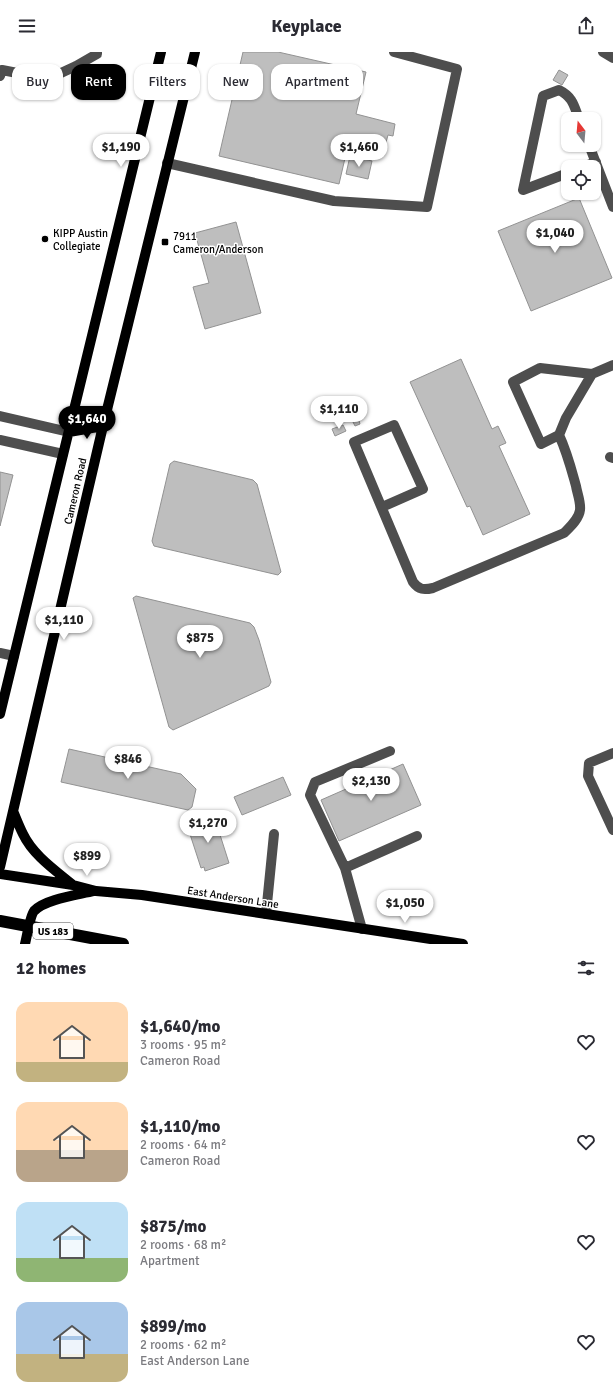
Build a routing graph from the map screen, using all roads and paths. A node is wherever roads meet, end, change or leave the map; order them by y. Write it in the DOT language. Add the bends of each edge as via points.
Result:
graph roads {
  1 [pos="98,52"];
  2 [pos="161,52"];
  3 [pos="195,52"];
  4 [pos="394,52"];
  5 [pos="603,52"];
  6 [pos="613,58"];
  7 [pos="0,76"];
  8 [pos="576,112"];
  9 [pos="167,163"];
  10 [pos="601,175"];
  11 [pos="561,176"];
  12 [pos="613,207"];
  13 [pos="613,365"];
  14 [pos="592,374"];
  15 [pos="0,416"];
  16 [pos="102,426"];
  17 [pos="69,432"];
  18 [pos="559,435"];
  19 [pos="0,440"];
  20 [pos="63,454"];
  21 [pos="382,507"];
  22 [pos="0,653"];
  23 [pos="14,656"];
  24 [pos="0,714"];
  25 [pos="390,751"];
  26 [pos="613,753"];
  27 [pos="13,811"];
  28 [pos="613,830"];
  29 [pos="274,834"];
  30 [pos="417,836"];
  31 [pos="0,867"];
  32 [pos="345,868"];
  33 [pos="0,874"];
  34 [pos="73,885"];
  35 [pos="96,891"];
  36 [pos="266,914"];
  37 [pos="0,922"];
  38 [pos="362,929"];
  39 [pos="24,944"];
  40 [pos="123,944"];
  41 [pos="462,944"];
  1 -- 7 [label="street" via="48,79 2,70"];
  2 -- 17 [label="main road, Cameron Road"];
  3 -- 9 [label="main road, Cameron Road"];
  4 -- 9 [label="street" via="457,69 427,208 334,201"];
  5 -- 6 [label="street"];
  8 -- 11 [label="street" via="567,94 559,90 543,96 524,190"];
  9 -- 16 [label="main road, Cameron Road"];
  10 -- 12 [label="street"];
  13 -- 14 [label="street"];
  14 -- 18 [label="street"];
  14 -- 18 [label="street" via="540,368 513,382 542,444"];
  15 -- 17 [label="street"];
  16 -- 17 [label="main road"];
  16 -- 27 [label="main road, Cameron Road"];
  17 -- 20 [label="main road, Cameron Road"];
  18 -- 21 [label="street" via="568,453 579,498 578,517 564,533 433,588 423,590 416,587"];
  19 -- 20 [label="street"];
  20 -- 23 [label="main road, Cameron Road"];
  21 -- 21 [label="street" via="354,442 394,425 423,489"];
  22 -- 23 [label="street"];
  23 -- 24 [label="main road, Cameron Road"];
  25 -- 32 [label="street" via="315,782 310,795"];
  26 -- 28 [label="street" via="589,763 588,776"];
  27 -- 31 [label="main road, Cameron Road"];
  27 -- 34 [label="main road" via="23,835 33,848 47,864"];
  29 -- 36 [label="street"];
  30 -- 32 [label="street"];
  32 -- 38 [label="street"];
  33 -- 34 [label="main road, East Anderson Lane"];
  34 -- 35 [label="main road, East Anderson Lane"];
  35 -- 36 [label="main road, East Anderson Lane" via="142,895"];
  35 -- 39 [label="main road" via="42,905 33,912"];
  36 -- 38 [label="main road, East Anderson Lane"];
  37 -- 40 [label="highway, US 183"];
  38 -- 41 [label="main road, East Anderson Lane"];
}
